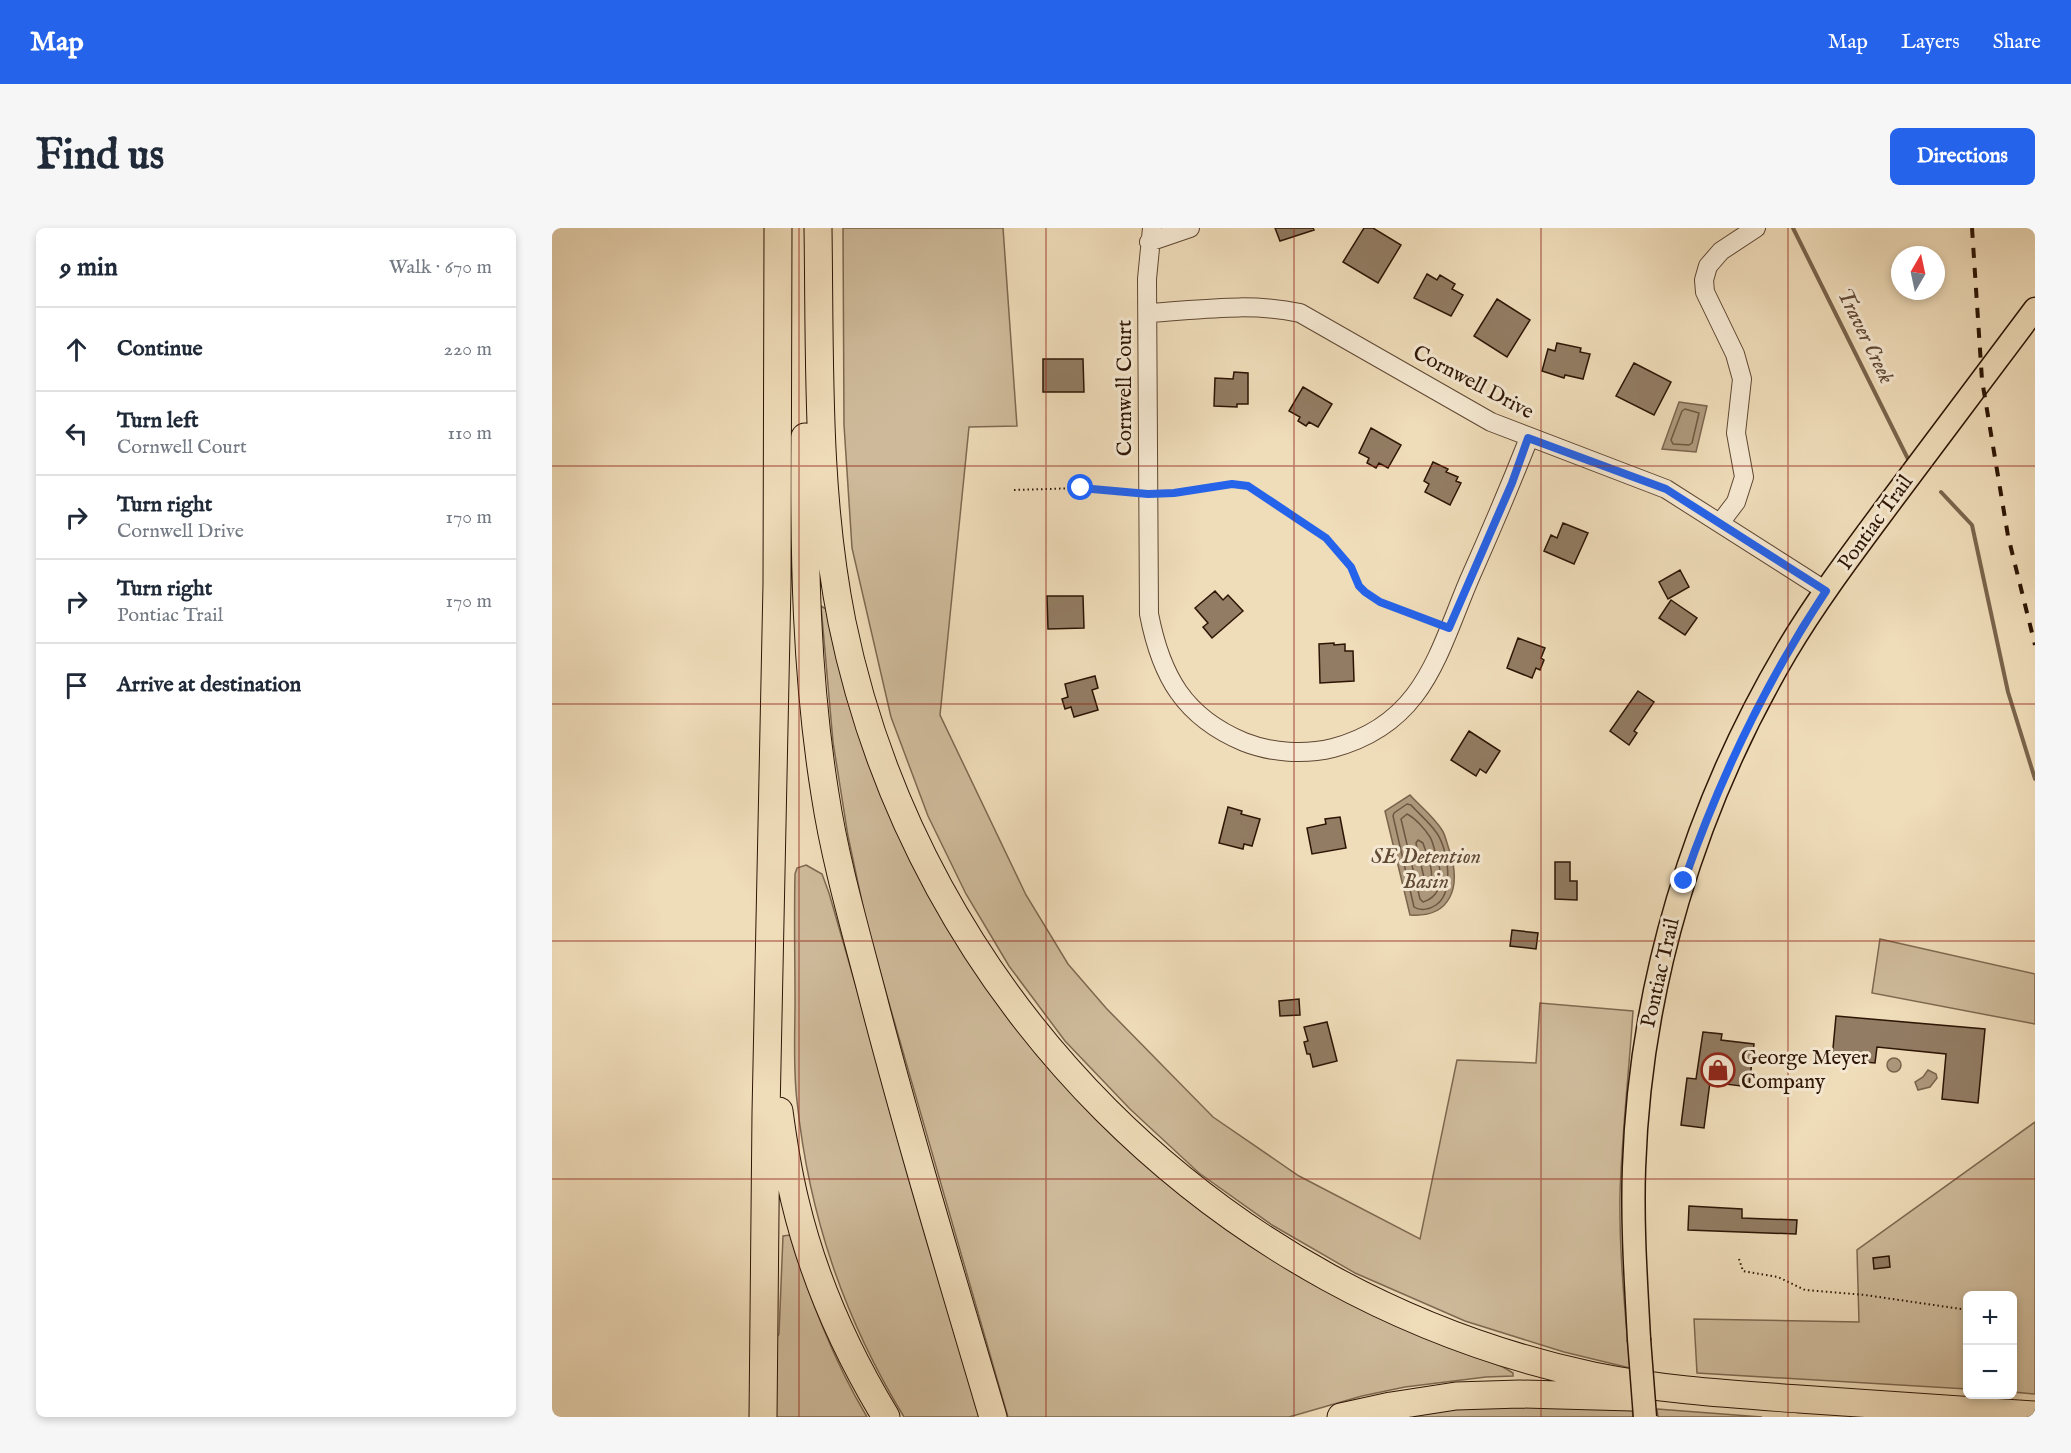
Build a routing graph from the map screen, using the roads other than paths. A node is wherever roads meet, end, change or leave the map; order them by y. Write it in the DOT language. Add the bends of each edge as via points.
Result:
graph roads {
  1 [pos="778,228"];
  2 [pos="808,228"];
  3 [pos="818,228"];
  4 [pos="1190,228"];
  5 [pos="1756,228"];
  6 [pos="1151,235"];
  7 [pos="2035,309"];
  8 [pos="1148,313"];
  9 [pos="1528,438"];
  10 [pos="1720,523"];
  11 [pos="1826,591"];
  12 [pos="770,1005"];
  13 [pos="2035,1415"];
  14 [pos="763,1417"];
  15 [pos="886,1417"];
  16 [pos="993,1417"];
  17 [pos="1341,1417"];
  18 [pos="1646,1417"];
  19 [pos="1922,1417"];
  1 -- 12 [label="highway"];
  2 -- 16 [label="highway" via="806,602 813,710 825,796 841,876 885,1046"];
  3 -- 13 [label="highway" via="822,445 829,537 844,631 882,762 933,875 976,950 1061,1064 1106,1112 1173,1173 1265,1241 1394,1311 1510,1354 1590,1375 1678,1390"];
  4 -- 6 [label="street, Cornwell Court"];
  5 -- 10 [label="street" via="1721,251 1708,266 1704,280 1705,292 1736,354 1742,379 1736,433 1744,477 1736,502"];
  6 -- 8 [label="street, Cornwell Court"];
  7 -- 11 [label="main road, Pontiac Trail"];
  8 -- 9 [label="street, Cornwell Drive" via="1255,307 1300,313 1491,422"];
  8 -- 9 [label="street, Cornwell Court" via="1149,614 1161,664 1185,702 1234,737 1288,752 1330,749 1370,735 1411,702 1431,672"];
  9 -- 10 [label="street, Cornwell Drive" via="1666,489"];
  10 -- 11 [label="street, Cornwell Drive"];
  11 -- 18 [label="main road, Pontiac Trail, bridge" via="1786,651 1739,743 1705,820 1665,944 1646,1039 1636,1129 1634,1207"];
  12 -- 14 [label="highway"];
  12 -- 15 [label="highway" via="779,1112 795,1202 843,1336"];
  17 -- 19 [label="highway" via="1456,1396 1520,1394 1612,1395"];
}
